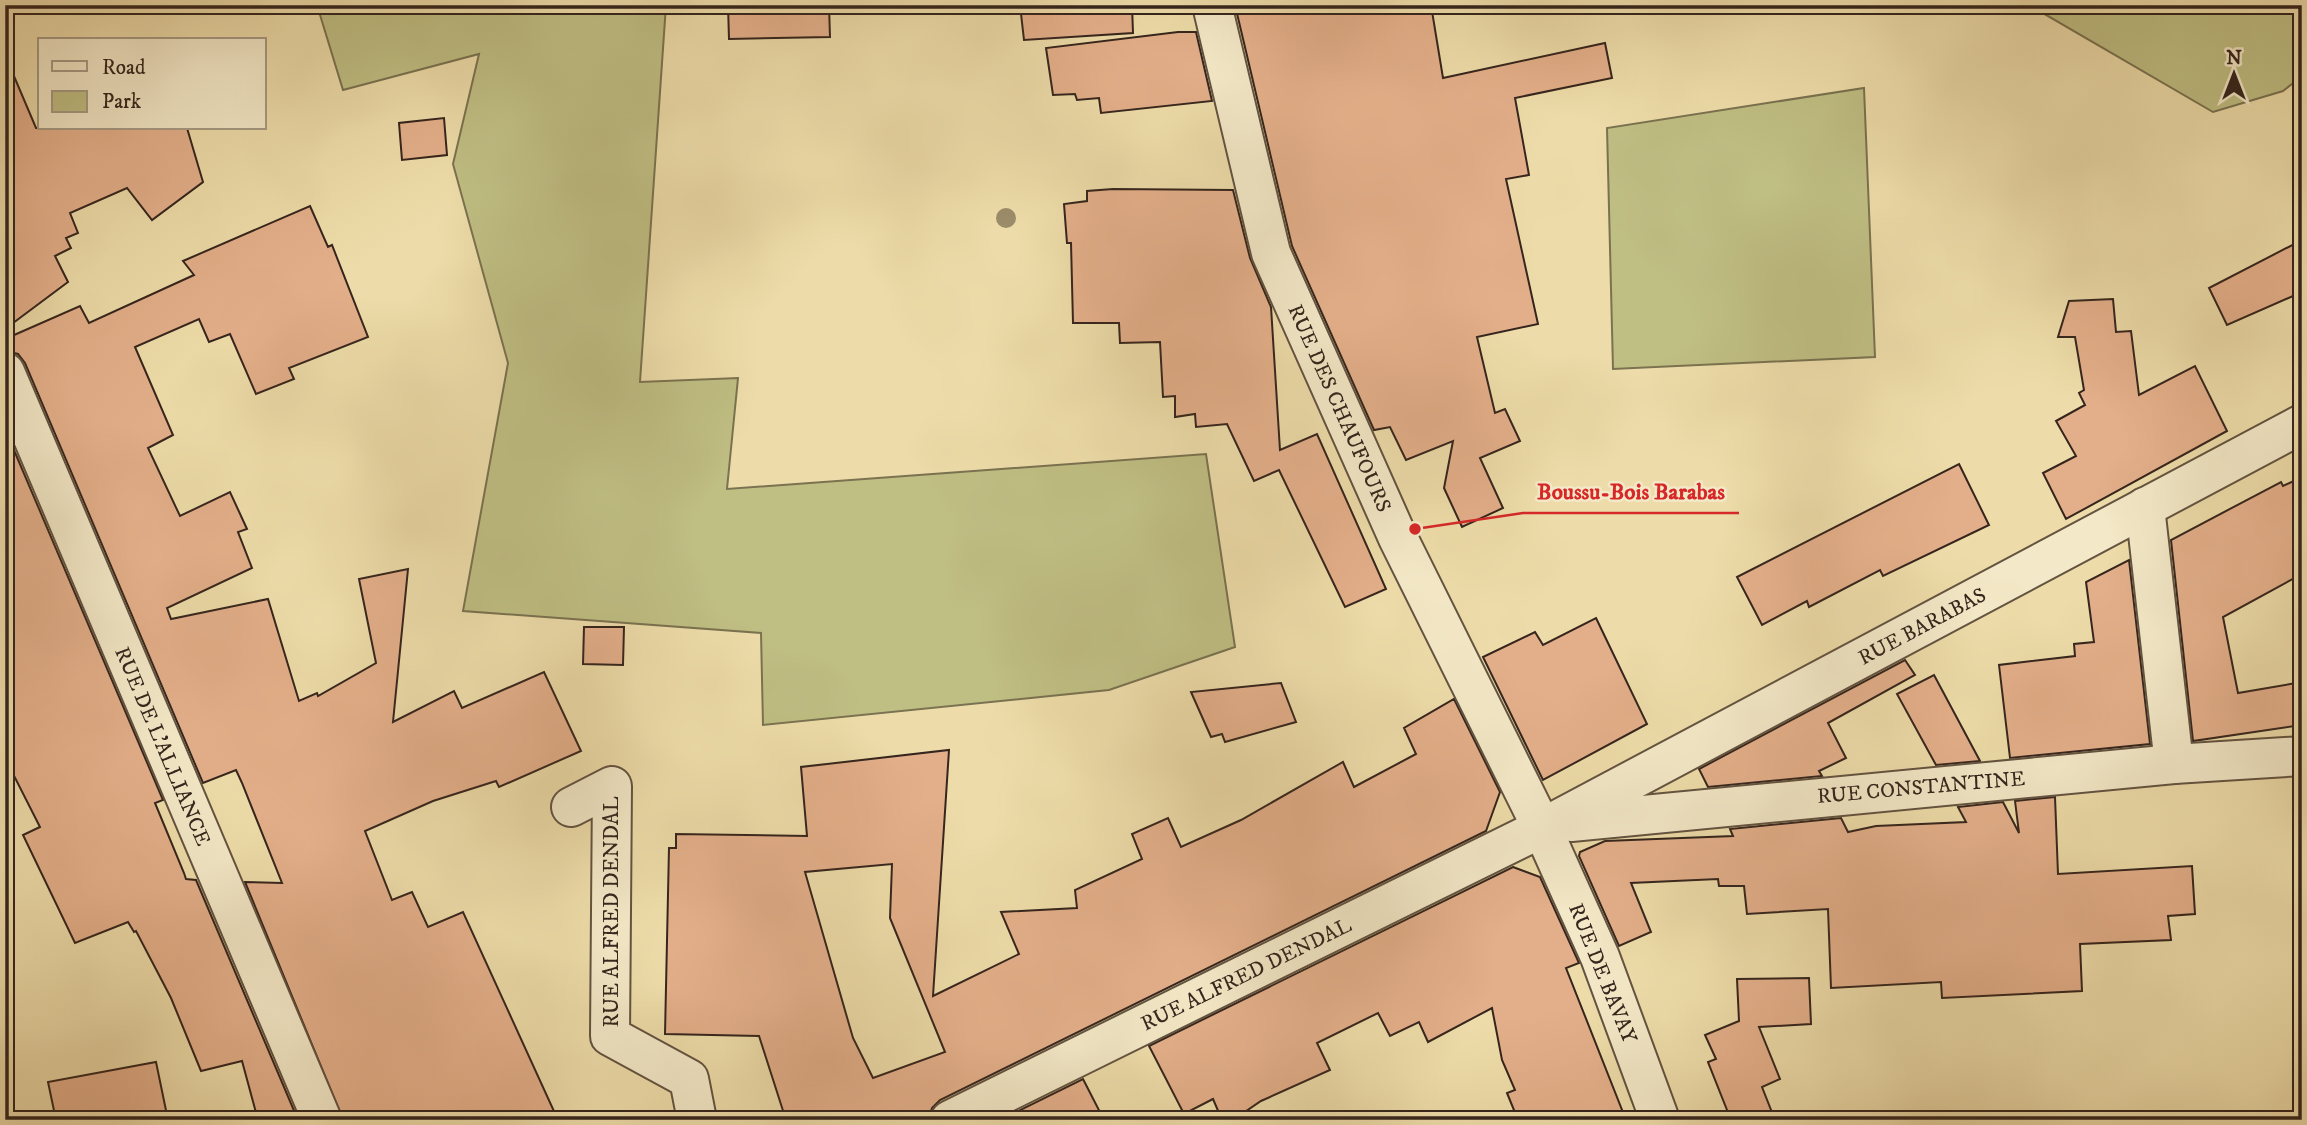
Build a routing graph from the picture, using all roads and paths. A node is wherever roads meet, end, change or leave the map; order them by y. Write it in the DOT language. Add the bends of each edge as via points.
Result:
graph roads {
  1 [pos="1212,5"];
  2 [pos="5,372"];
  3 [pos="2302,424"];
  4 [pos="2145,507"];
  5 [pos="2302,756"];
  6 [pos="2174,764"];
  7 [pos="571,807"];
  8 [pos="1542,828"];
  9 [pos="322,1120"];
  10 [pos="697,1120"];
  11 [pos="950,1120"];
  12 [pos="1660,1120"];
  1 -- 8 [label="street, RUE DES CHAUFOURS" via="1271,253 1398,538"];
  2 -- 9 [label="street, RUE DE L'ALLIANCE"];
  3 -- 4 [label="street, RUE BARABAS"];
  4 -- 6 [label="street"];
  4 -- 8 [label="street, RUE BARABAS"];
  5 -- 6 [label="street, RUE CONSTANTINE"];
  6 -- 8 [label="street, RUE CONSTANTINE" via="1587,818"];
  7 -- 10 [label="street, RUE ALFRED DENDAL" via="612,786 610,1036 689,1079"];
  8 -- 11 [label="street, RUE ALFRED DENDAL"];
  8 -- 12 [label="street, RUE DE BAVAY" via="1600,957"];
}
